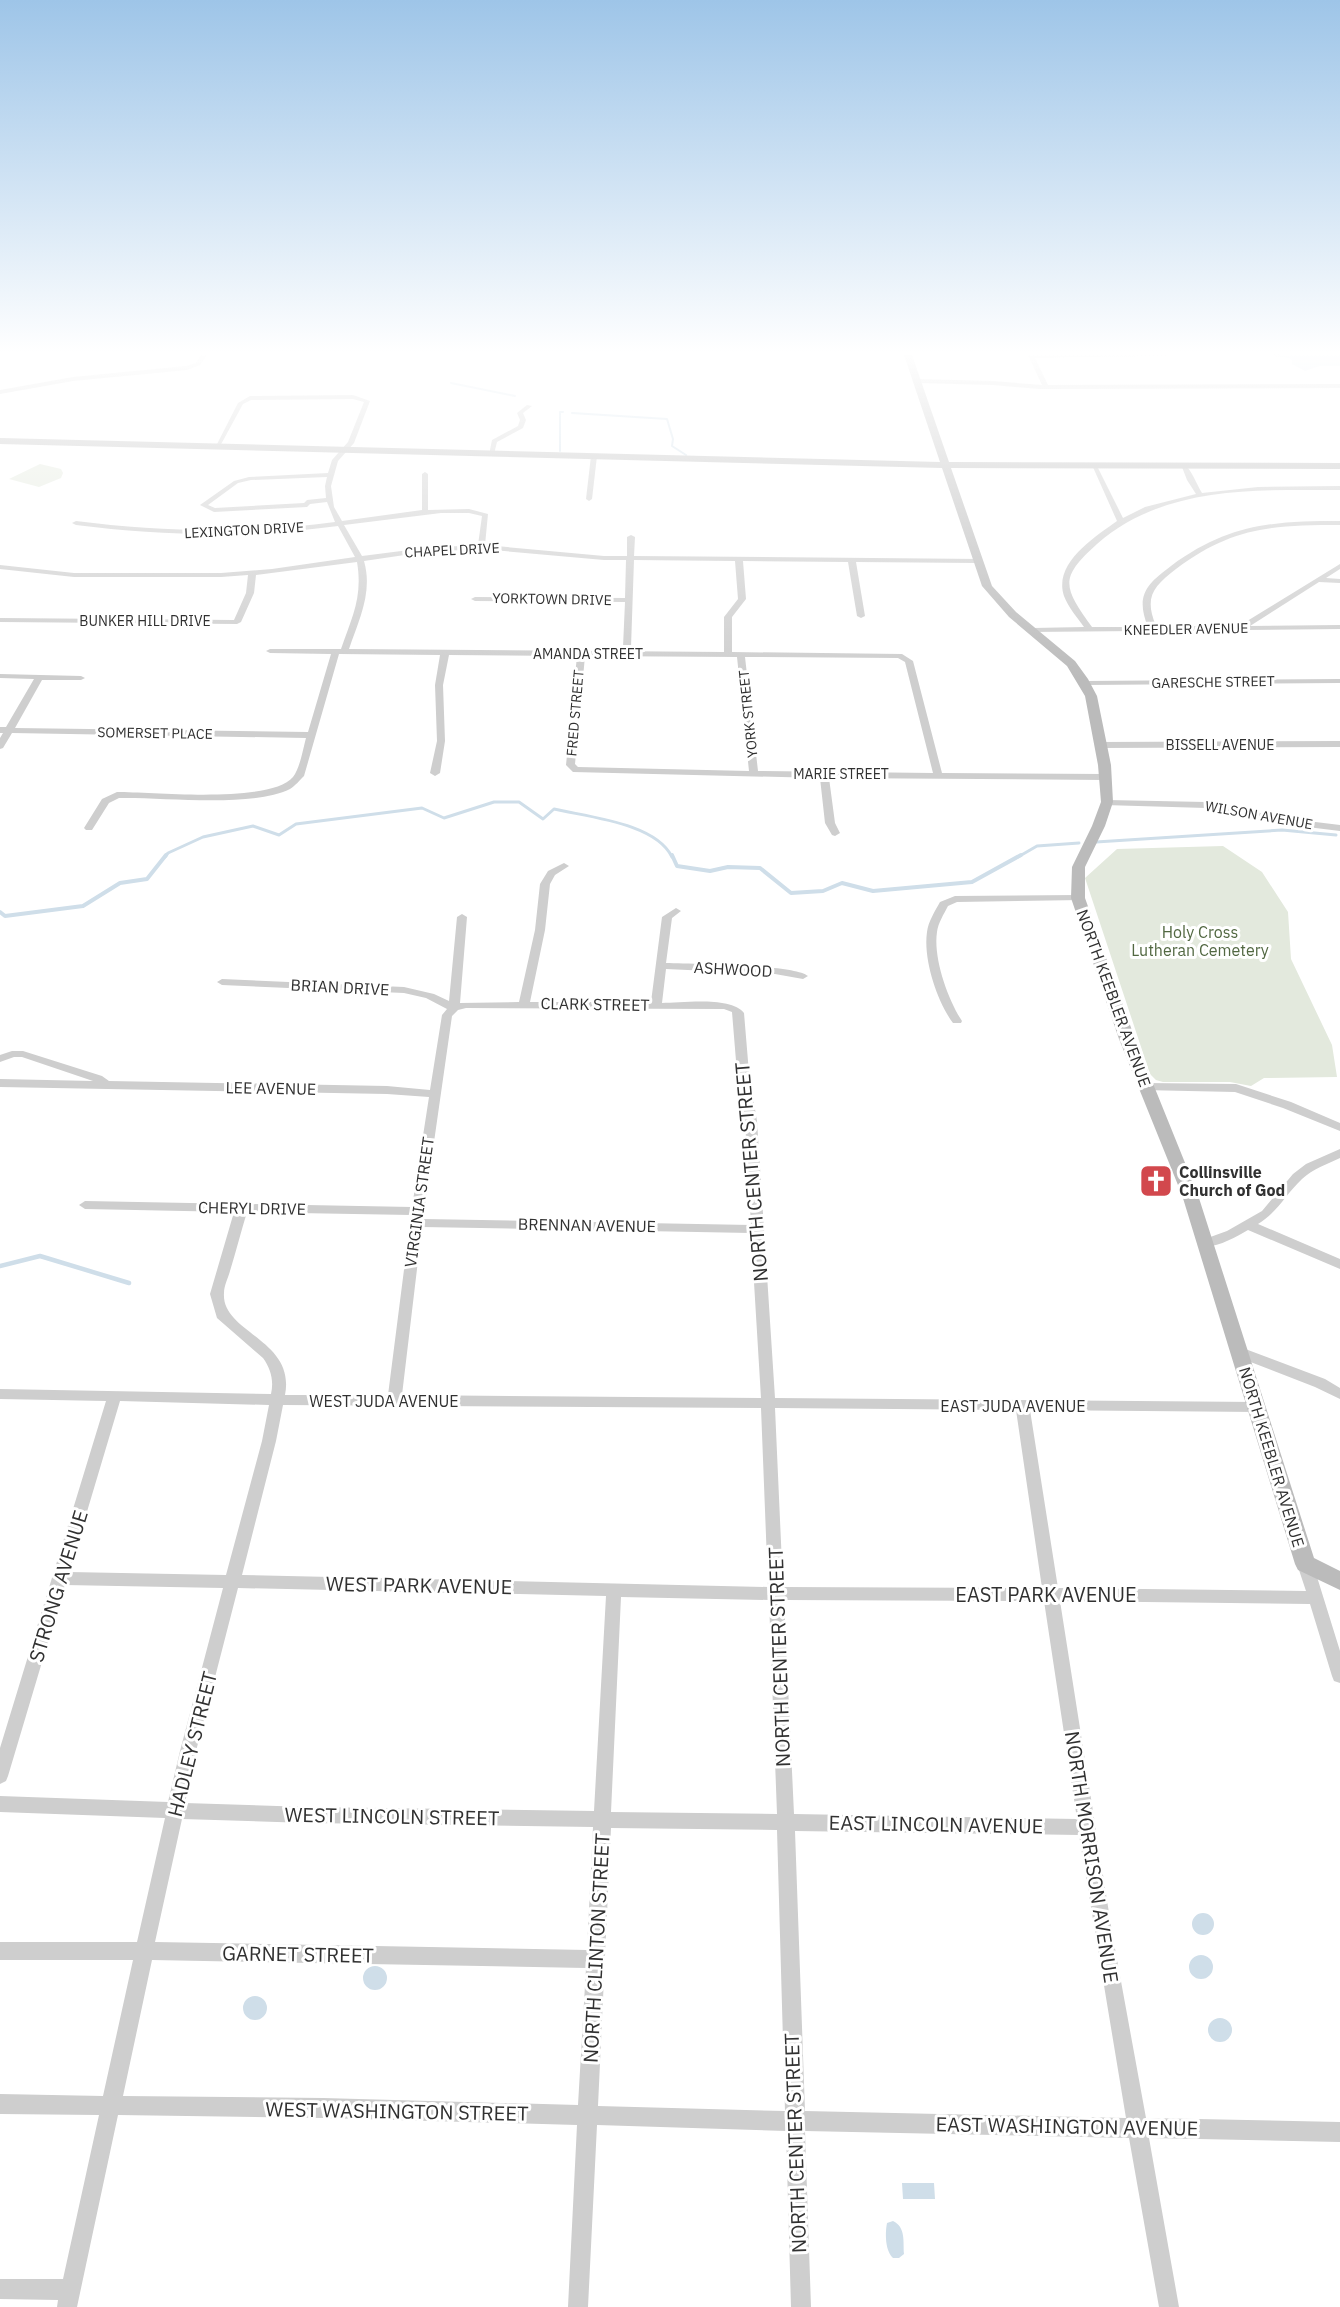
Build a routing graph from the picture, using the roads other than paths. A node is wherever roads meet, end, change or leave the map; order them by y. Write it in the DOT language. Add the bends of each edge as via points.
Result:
graph roads {
  1 [pos="334,463"];
  2 [pos="593,463"];
  3 [pos="853,463"];
  4 [pos="944,465"];
  5 [pos="1094,466"];
  6 [pos="1185,466"];
  7 [pos="1340,466"];
  8 [pos="426,474"];
  9 [pos="329,475"];
  10 [pos="1340,488"];
  11 [pos="1201,496"];
  12 [pos="589,499"];
  13 [pos="330,500"];
  14 [pos="425,512"];
  15 [pos="1121,522"];
  16 [pos="76,523"];
  17 [pos="340,523"];
  18 [pos="1340,523"];
  19 [pos="631,537"];
  20 [pos="481,547"];
  21 [pos="359,559"];
  22 [pos="631,559"];
  23 [pos="739,560"];
  24 [pos="852,561"];
  25 [pos="978,561"];
  26 [pos="1340,566"];
  27 [pos="0,567"];
  28 [pos="252,573"];
  29 [pos="1316,580"];
  30 [pos="1340,581"];
  31 [pos="476,599"];
  32 [pos="629,600"];
  33 [pos="861,616"];
  34 [pos="0,620"];
  35 [pos="1340,627"];
  36 [pos="1240,628"];
  37 [pos="1153,629"];
  38 [pos="1033,630"];
  39 [pos="1089,630"];
  40 [pos="627,647"];
  41 [pos="270,651"];
  42 [pos="340,651"];
  43 [pos="445,652"];
  44 [pos="581,654"];
  45 [pos="728,655"];
  46 [pos="741,655"];
  47 [pos="0,676"];
  48 [pos="39,678"];
  49 [pos="81,678"];
  50 [pos="1340,681"];
  51 [pos="1086,683"];
  52 [pos="4,730"];
  53 [pos="311,735"];
  54 [pos="1340,744"];
  55 [pos="1100,745"];
  56 [pos="0,746"];
  57 [pos="576,770"];
  58 [pos="435,773"];
  59 [pos="754,773"];
  60 [pos="824,775"];
  61 [pos="938,775"];
  62 [pos="1105,777"];
  63 [pos="1107,803"];
  64 [pos="89,828"];
  65 [pos="1340,828"];
  66 [pos="836,833"];
  67 [pos="564,866"];
  68 [pos="1078,898"];
  69 [pos="676,911"];
  70 [pos="462,917"];
  71 [pos="661,966"];
  72 [pos="804,976"];
  73 [pos="222,982"];
  74 [pos="524,1004"];
  75 [pos="656,1005"];
  76 [pos="454,1008"];
  77 [pos="736,1010"];
  78 [pos="957,1021"];
  79 [pos="0,1059"];
  80 [pos="0,1083"];
  81 [pos="108,1086"];
  82 [pos="1146,1087"];
  83 [pos="435,1094"];
  84 [pos="1340,1127"];
  85 [pos="1340,1153"];
  86 [pos="85,1204"];
  87 [pos="242,1208"];
  88 [pos="418,1217"];
  89 [pos="1249,1225"];
  90 [pos="757,1228"];
  91 [pos="1206,1243"];
  92 [pos="1340,1264"];
  93 [pos="1240,1352"];
  94 [pos="0,1394"];
  95 [pos="1340,1394"];
  96 [pos="115,1395"];
  97 [pos="394,1400"];
  98 [pos="277,1401"];
  99 [pos="768,1404"];
  100 [pos="1022,1406"];
  101 [pos="1257,1407"];
  102 [pos="1305,1564"];
  103 [pos="62,1578"];
  104 [pos="232,1581"];
  105 [pos="1340,1581"];
  106 [pos="614,1589"];
  107 [pos="777,1593"];
  108 [pos="1051,1594"];
  109 [pos="1315,1598"];
  110 [pos="1340,1676"];
  111 [pos="0,1776"];
  112 [pos="0,1804"];
  113 [pos="175,1811"];
  114 [pos="603,1820"];
  115 [pos="785,1821"];
  116 [pos="1086,1827"];
  117 [pos="0,1951"];
  118 [pos="145,1951"];
  119 [pos="596,1959"];
  120 [pos="0,2104"];
  121 [pos="111,2106"];
  122 [pos="588,2116"];
  123 [pos="794,2121"];
  124 [pos="1137,2127"];
  125 [pos="1340,2132"];
  126 [pos="0,2289"];
  127 [pos="69,2298"];
  128 [pos="578,2307"];
  129 [pos="801,2307"];
  130 [pos="1169,2307"];
  1 -- 9 [label="street"];
  2 -- 12 [label="street"];
  3 -- 4 [label="street"];
  4 -- 5 [label="street"];
  4 -- 25 [label="street, NORTH KEEBLER AVENUE"];
  5 -- 6 [label="street"];
  5 -- 15 [label="street"];
  6 -- 7 [label="street"];
  6 -- 11 [label="street"];
  8 -- 14 [label="street"];
  9 -- 13 [label="street"];
  9 -- 13 [label="street" via="251,478 236,482 203,505 214,510 308,505 307,502"];
  10 -- 11 [label="street" via="1268,489"];
  11 -- 15 [label="street" via="1151,509"];
  13 -- 17 [label="street"];
  14 -- 17 [label="street, LEXINGTON DRIVE"];
  14 -- 20 [label="street, LEXINGTON DRIVE" via="484,513"];
  15 -- 39 [label="street" via="1075,559 1067,573 1068,596"];
  16 -- 17 [label="street, LEXINGTON DRIVE" via="215,534"];
  17 -- 21 [label="street"];
  18 -- 37 [label="street" via="1261,527 1211,543 1150,587 1145,609"];
  19 -- 22 [label="street"];
  20 -- 21 [label="street, CHAPEL DRIVE"];
  20 -- 22 [label="street, CHAPEL DRIVE"];
  21 -- 28 [label="street, CHAPEL DRIVE"];
  21 -- 42 [label="street" via="362,601"];
  22 -- 23 [label="street, CHAPEL DRIVE"];
  22 -- 32 [label="street"];
  23 -- 24 [label="street, CHAPEL DRIVE"];
  23 -- 45 [label="street" via="742,599 728,617"];
  24 -- 25 [label="street, CHAPEL DRIVE"];
  24 -- 33 [label="street"];
  25 -- 38 [label="street, NORTH KEEBLER AVENUE" via="992,594"];
  26 -- 29 [label="street"];
  27 -- 28 [label="street, CHAPEL DRIVE" via="96,575"];
  28 -- 34 [label="street, BUNKER HILL DRIVE" via="250,593 237,622"];
  29 -- 30 [label="street"];
  29 -- 36 [label="street"];
  31 -- 32 [label="street, YORKTOWN DRIVE"];
  32 -- 40 [label="street"];
  35 -- 36 [label="street, KNEEDLER AVENUE"];
  36 -- 37 [label="street, KNEEDLER AVENUE"];
  37 -- 39 [label="street, KNEEDLER AVENUE"];
  38 -- 39 [label="street, KNEEDLER AVENUE"];
  38 -- 51 [label="street, NORTH KEEBLER AVENUE" via="1071,662"];
  41 -- 42 [label="street, AMANDA STREET"];
  42 -- 43 [label="street, AMANDA STREET"];
  42 -- 53 [label="street"];
  43 -- 44 [label="street, AMANDA STREET"];
  43 -- 58 [label="street" via="439,685 441,741"];
  44 -- 45 [label="street, AMANDA STREET"];
  44 -- 57 [label="street, FRED STREET" via="570,765"];
  45 -- 46 [label="street, AMANDA STREET"];
  46 -- 59 [label="street, YORK STREET"];
  46 -- 61 [label="street, AMANDA STREET" via="906,658"];
  47 -- 48 [label="street"];
  48 -- 49 [label="street"];
  48 -- 52 [label="street"];
  50 -- 51 [label="street, GARESCHE STREET"];
  51 -- 55 [label="street, NORTH KEEBLER AVENUE"];
  52 -- 53 [label="street, SOMERSET PLACE"];
  52 -- 56 [label="street"];
  53 -- 64 [label="street" via="297,780 278,792 253,796 117,795 105,801"];
  54 -- 55 [label="street, BISSELL AVENUE"];
  55 -- 62 [label="street, NORTH KEEBLER AVENUE"];
  57 -- 59 [label="street, MARIE STREET"];
  59 -- 60 [label="street, MARIE STREET"];
  60 -- 61 [label="street, MARIE STREET"];
  60 -- 66 [label="street" via="830,823"];
  61 -- 62 [label="street, MARIE STREET"];
  62 -- 63 [label="street, NORTH KEEBLER AVENUE"];
  63 -- 65 [label="street, WILSON AVENUE" via="1206,805"];
  63 -- 68 [label="street, NORTH KEEBLER AVENUE" via="1080,859"];
  67 -- 74 [label="street" via="551,873 545,884 540,930"];
  68 -- 78 [label="street" via="956,899 944,904 932,928 931,940 945,1003"];
  68 -- 82 [label="street, NORTH KEEBLER AVENUE"];
  69 -- 71 [label="street" via="667,917"];
  70 -- 76 [label="street, VIRGINIA STREET"];
  71 -- 72 [label="street, ASHWOOD"];
  71 -- 75 [label="street"];
  73 -- 76 [label="street, BRIAN DRIVE" via="404,990 430,996"];
  74 -- 75 [label="street, CLARK STREET"];
  74 -- 76 [label="street, CLARK STREET"];
  75 -- 77 [label="street, CLARK STREET" via="725,1006"];
  76 -- 83 [label="street, VIRGINIA STREET" via="447,1015"];
  77 -- 90 [label="street, NORTH CENTER STREET" via="750,1121"];
  79 -- 81 [label="street, LEE AVENUE" via="12,1054 29,1056"];
  80 -- 81 [label="street, LEE AVENUE"];
  81 -- 83 [label="street, LEE AVENUE"];
  82 -- 84 [label="street" via="1236,1088"];
  82 -- 91 [label="street, NORTH KEEBLER AVENUE"];
  83 -- 88 [label="street, VIRGINIA STREET"];
  85 -- 89 [label="street" via="1297,1177 1271,1210"];
  86 -- 87 [label="street, CHERYL DRIVE"];
  87 -- 88 [label="street, CHERYL DRIVE"];
  87 -- 98 [label="street, HADLEY STREET" via="217,1294 218,1304 222,1315 275,1364 280,1385"];
  88 -- 90 [label="street, BRENNAN AVENUE"];
  88 -- 97 [label="street, VIRGINIA STREET"];
  89 -- 91 [label="street"];
  89 -- 92 [label="street"];
  90 -- 99 [label="street, NORTH CENTER STREET"];
  91 -- 93 [label="street, NORTH KEEBLER AVENUE"];
  93 -- 95 [label="street"];
  93 -- 101 [label="street, NORTH KEEBLER AVENUE"];
  94 -- 96 [label="street, WEST JUDA AVENUE"];
  96 -- 98 [label="street, WEST JUDA AVENUE"];
  96 -- 103 [label="street, STRONG AVENUE"];
  97 -- 98 [label="street, WEST JUDA AVENUE"];
  97 -- 99 [label="street, WEST JUDA AVENUE"];
  98 -- 104 [label="street, HADLEY STREET"];
  99 -- 100 [label="street, EAST JUDA AVENUE"];
  99 -- 107 [label="street, NORTH CENTER STREET"];
  100 -- 101 [label="street, EAST JUDA AVENUE"];
  100 -- 108 [label="street, NORTH MORRISON AVENUE"];
  101 -- 102 [label="street, NORTH KEEBLER AVENUE"];
  102 -- 105 [label="street"];
  102 -- 109 [label="street, NORTH KEEBLER AVENUE"];
  103 -- 104 [label="street, WEST PARK AVENUE"];
  103 -- 111 [label="street, STRONG AVENUE"];
  104 -- 106 [label="street, WEST PARK AVENUE"];
  104 -- 113 [label="street, HADLEY STREET"];
  106 -- 107 [label="street, WEST PARK AVENUE"];
  106 -- 114 [label="street, NORTH CLINTON STREET"];
  107 -- 108 [label="street, EAST PARK AVENUE"];
  107 -- 115 [label="street, NORTH CENTER STREET"];
  108 -- 109 [label="street, EAST PARK AVENUE"];
  108 -- 116 [label="street, NORTH MORRISON AVENUE"];
  109 -- 110 [label="street, NORTH KEEBLER AVENUE"];
  112 -- 113 [label="street, WEST LINCOLN STREET"];
  113 -- 114 [label="street, WEST LINCOLN STREET"];
  113 -- 118 [label="street, HADLEY STREET"];
  114 -- 115 [label="street, WEST LINCOLN STREET"];
  114 -- 119 [label="street, NORTH CLINTON STREET"];
  115 -- 116 [label="street, EAST LINCOLN AVENUE"];
  115 -- 123 [label="street, NORTH CENTER STREET"];
  116 -- 124 [label="street, NORTH MORRISON AVENUE"];
  117 -- 118 [label="street, GARNET STREET"];
  118 -- 119 [label="street, GARNET STREET"];
  118 -- 121 [label="street, HADLEY STREET"];
  119 -- 122 [label="street, NORTH CLINTON STREET"];
  120 -- 121 [label="street, WEST WASHINGTON STREET"];
  121 -- 122 [label="street, WEST WASHINGTON STREET"];
  121 -- 127 [label="street, HADLEY STREET"];
  122 -- 123 [label="street, WEST WASHINGTON STREET"];
  122 -- 128 [label="street, NORTH CLINTON STREET"];
  123 -- 124 [label="street, EAST WASHINGTON AVENUE"];
  123 -- 129 [label="street, NORTH CENTER STREET"];
  124 -- 125 [label="street, EAST WASHINGTON AVENUE"];
  124 -- 130 [label="street, NORTH MORRISON AVENUE"];
  126 -- 127 [label="street"];
}
